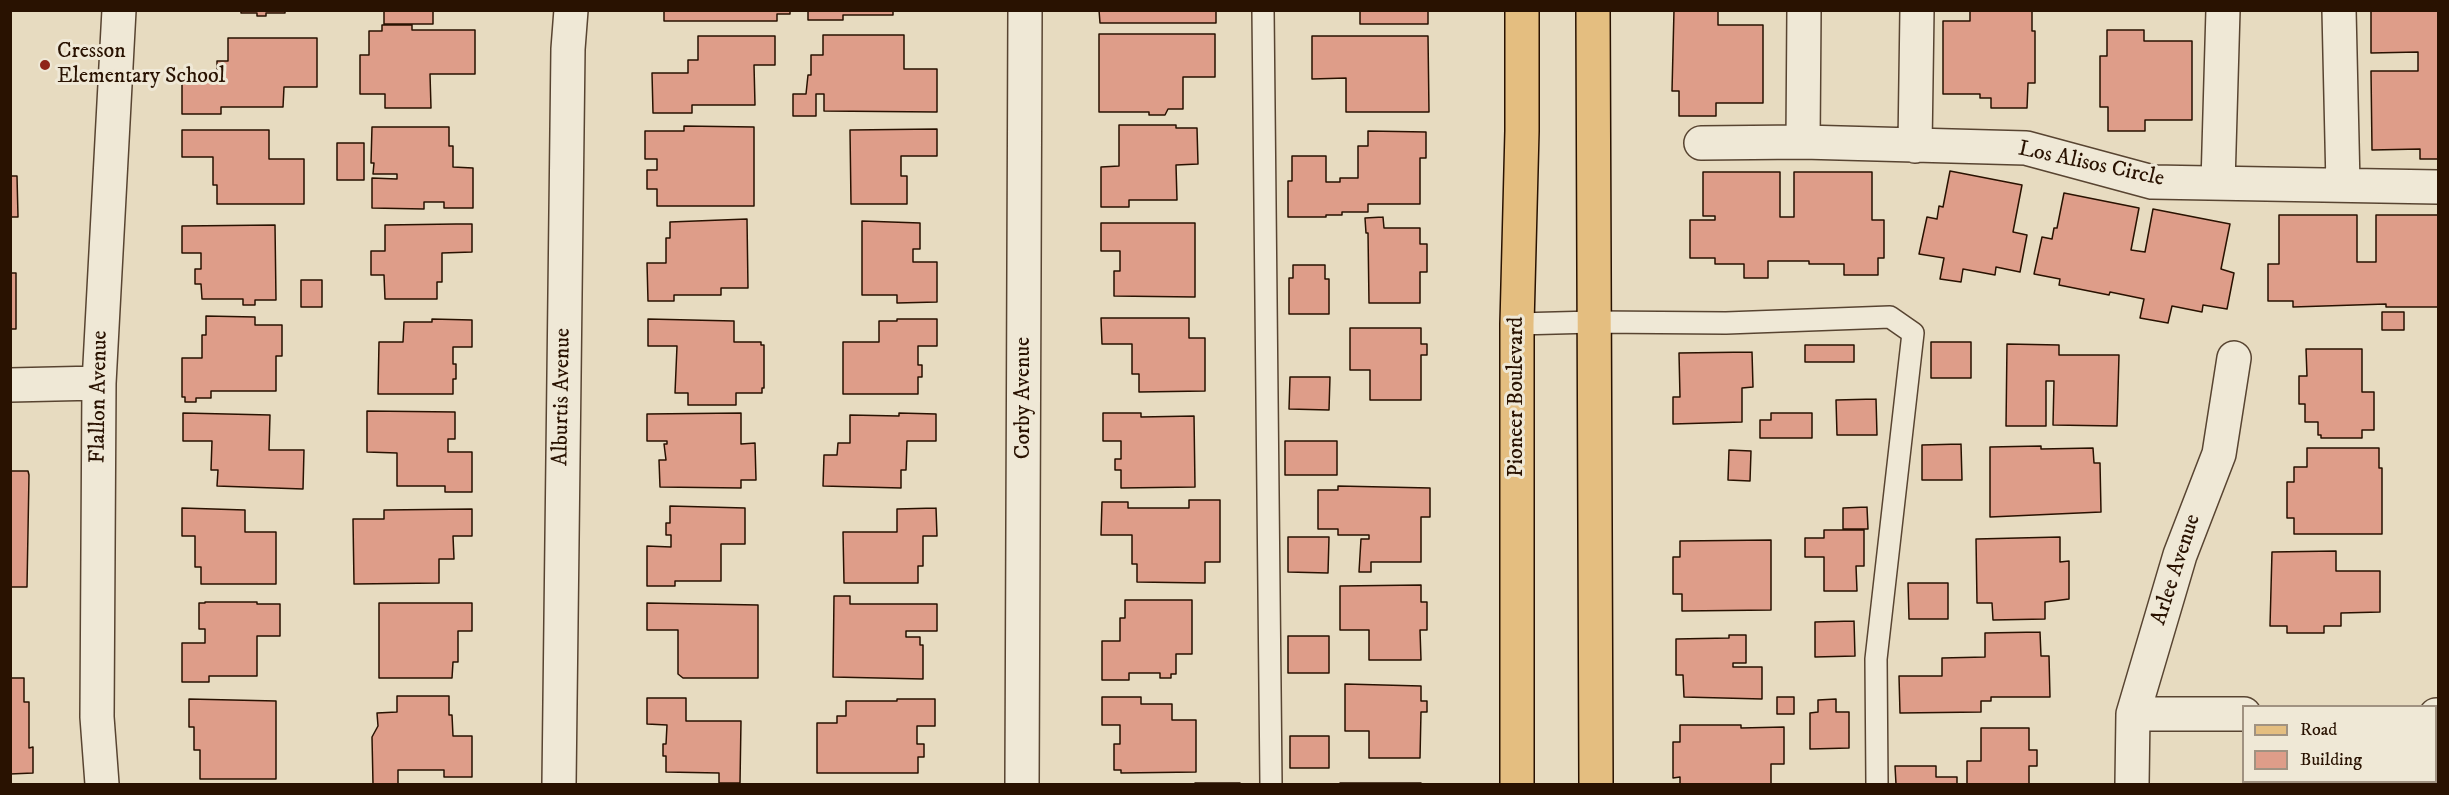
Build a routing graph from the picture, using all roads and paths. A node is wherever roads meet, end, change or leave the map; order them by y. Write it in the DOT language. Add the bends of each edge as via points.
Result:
graph roads {
  1 [pos="119,10"];
  2 [pos="571,10"];
  3 [pos="1025,10"];
  4 [pos="1263,10"];
  5 [pos="1522,10"];
  6 [pos="1593,10"];
  7 [pos="1803,10"];
  8 [pos="1917,10"];
  9 [pos="2223,10"];
  10 [pos="2339,10"];
  11 [pos="1803,142"];
  12 [pos="1701,143"];
  13 [pos="1916,146"];
  14 [pos="2218,183"];
  15 [pos="2343,185"];
  16 [pos="2439,187"];
  17 [pos="1594,321"];
  18 [pos="1517,324"];
  19 [pos="2234,358"];
  20 [pos="99,383"];
  21 [pos="10,385"];
  22 [pos="2133,714"];
  23 [pos="2242,714"];
  24 [pos="102,784"];
  25 [pos="559,784"];
  26 [pos="1022,784"];
  27 [pos="1271,784"];
  28 [pos="1517,784"];
  29 [pos="1596,784"];
  30 [pos="1877,784"];
  31 [pos="2132,784"];
  1 -- 20 [label="street, Flallon Avenue"];
  2 -- 25 [label="street, Alburtis Avenue"];
  3 -- 26 [label="street, Corby Avenue"];
  4 -- 27 [label="lane"];
  5 -- 18 [label="main road, Pioneer Boulevard"];
  6 -- 17 [label="main road"];
  7 -- 11 [label="street"];
  8 -- 13 [label="street"];
  9 -- 14 [label="street"];
  10 -- 15 [label="street"];
  11 -- 12 [label="street, Los Alisos Circle"];
  11 -- 13 [label="street, Los Alisos Circle"];
  13 -- 14 [label="street, Los Alisos Circle" via="2026,148 2152,182"];
  14 -- 15 [label="street, Los Alisos Circle"];
  15 -- 16 [label="street, Los Alisos Circle"];
  17 -- 18 [label="lane"];
  17 -- 29 [label="main road"];
  17 -- 30 [label="lane" via="1726,323 1890,317 1913,333 1876,660"];
  18 -- 28 [label="main road, Pioneer Boulevard"];
  19 -- 22 [label="street, Arlee Avenue" via="2220,454 2180,555"];
  20 -- 21 [label="street"];
  20 -- 24 [label="street, Flallon Avenue" via="97,717"];
  22 -- 23 [label="street"];
  22 -- 31 [label="street, Arlee Avenue"];
}
